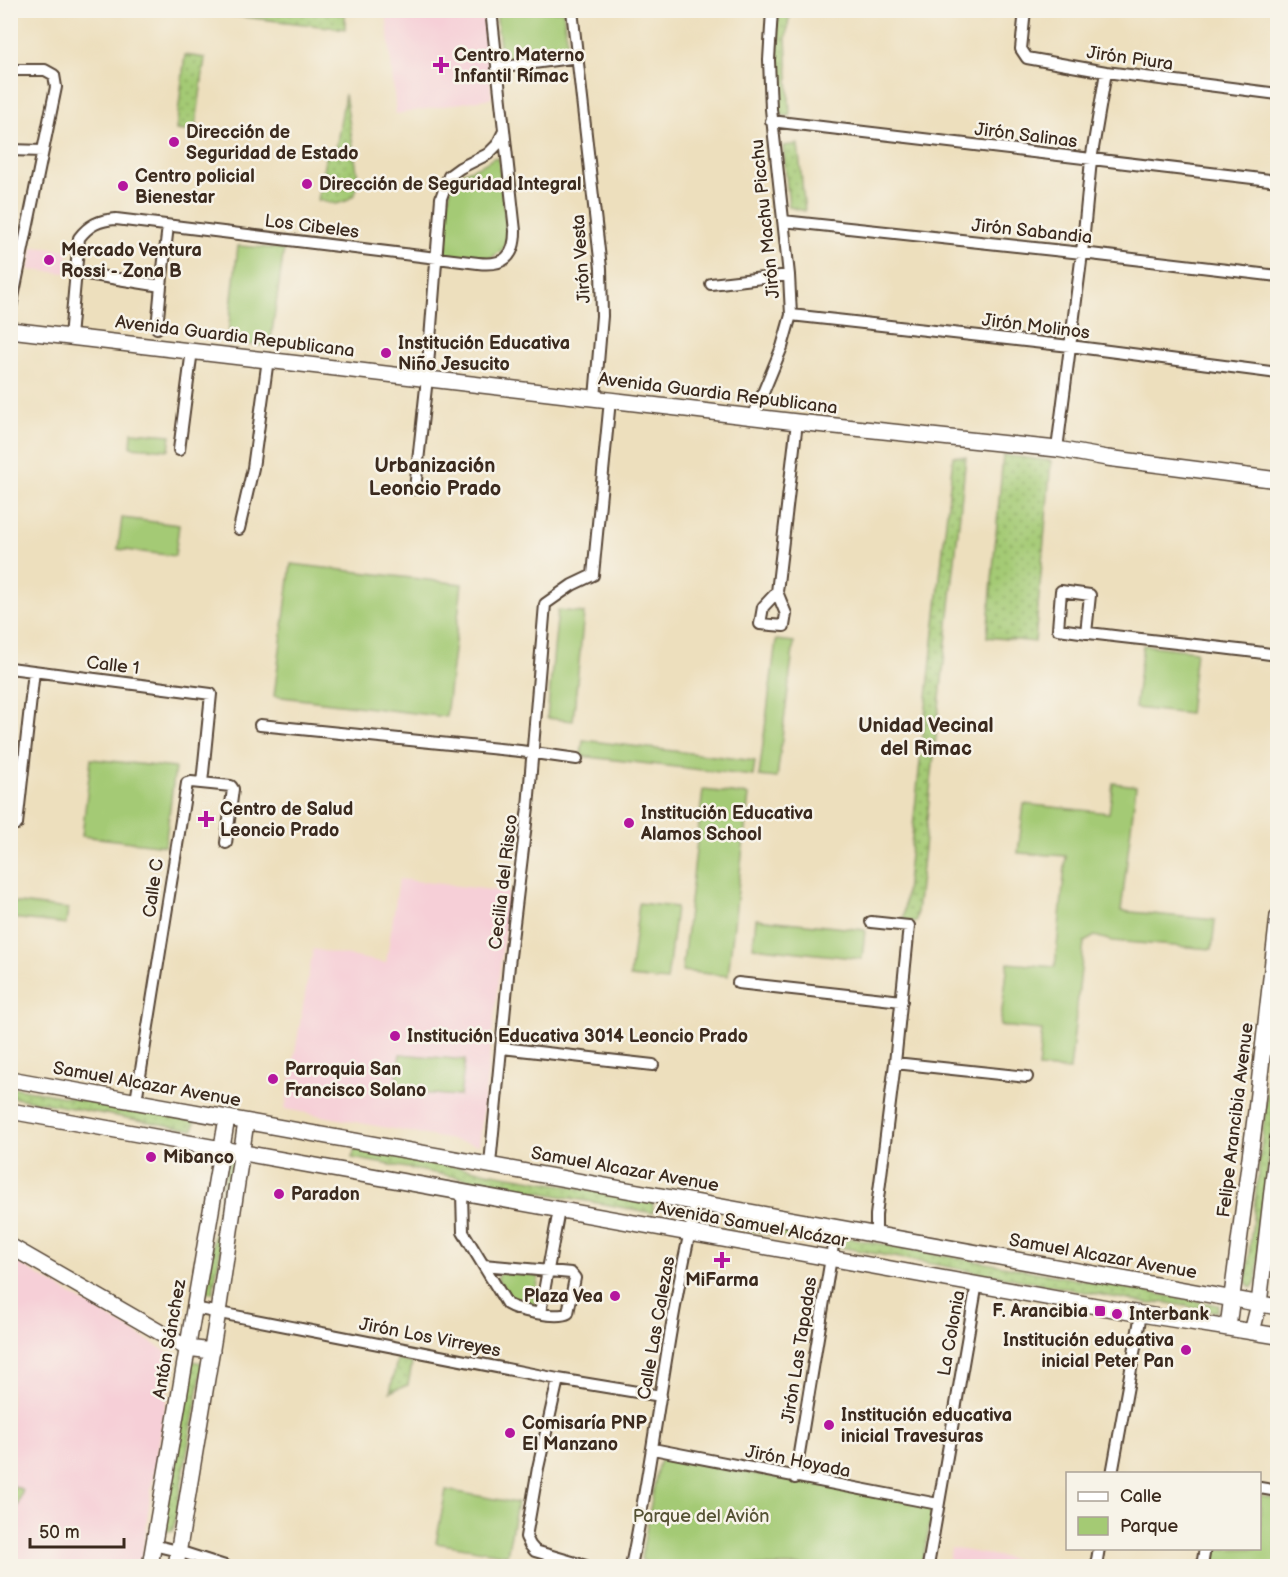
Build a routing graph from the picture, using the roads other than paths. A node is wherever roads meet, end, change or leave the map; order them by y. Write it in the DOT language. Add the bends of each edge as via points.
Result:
graph roads {
  1 [pos="490,10"];
  2 [pos="572,10"];
  3 [pos="772,10"];
  4 [pos="1024,10"];
  5 [pos="578,57"];
  6 [pos="497,68"];
  7 [pos="10,70"];
  8 [pos="1106,72"];
  9 [pos="1278,94"];
  10 [pos="771,122"];
  11 [pos="503,133"];
  12 [pos="10,150"];
  13 [pos="44,151"];
  14 [pos="1091,160"];
  15 [pos="1278,181"];
  16 [pos="783,221"];
  17 [pos="168,226"];
  18 [pos="1082,253"];
  19 [pos="437,258"];
  20 [pos="75,272"];
  21 [pos="789,275"];
  22 [pos="1278,276"];
  23 [pos="711,284"];
  24 [pos="160,286"];
  25 [pos="10,312"];
  26 [pos="791,315"];
  27 [pos="157,327"];
  28 [pos="10,330"];
  29 [pos="70,337"];
  30 [pos="1070,346"];
  31 [pos="192,350"];
  32 [pos="268,359"];
  33 [pos="1278,373"];
  34 [pos="427,378"];
  35 [pos="602,399"];
  36 [pos="753,417"];
  37 [pos="796,422"];
  38 [pos="1057,449"];
  39 [pos="179,450"];
  40 [pos="1278,480"];
  41 [pos="415,489"];
  42 [pos="239,529"];
  43 [pos="777,592"];
  44 [pos="1086,633"];
  45 [pos="1278,655"];
  46 [pos="10,668"];
  47 [pos="34,671"];
  48 [pos="260,725"];
  49 [pos="533,753"];
  50 [pos="577,759"];
  51 [pos="202,783"];
  52 [pos="14,823"];
  53 [pos="226,843"];
  54 [pos="1278,916"];
  55 [pos="871,922"];
  56 [pos="1274,974"];
  57 [pos="738,983"];
  58 [pos="902,1001"];
  59 [pos="502,1048"];
  60 [pos="895,1063"];
  61 [pos="653,1065"];
  62 [pos="1027,1077"];
  63 [pos="10,1079"];
  64 [pos="136,1101"];
  65 [pos="10,1112"];
  66 [pos="227,1118"];
  67 [pos="246,1122"];
  68 [pos="1278,1138"];
  69 [pos="220,1149"];
  70 [pos="242,1153"];
  71 [pos="490,1164"];
  72 [pos="462,1193"];
  73 [pos="697,1202"];
  74 [pos="559,1210"];
  75 [pos="836,1227"];
  76 [pos="689,1233"];
  77 [pos="876,1234"];
  78 [pos="10,1246"];
  79 [pos="831,1258"];
  80 [pos="483,1265"];
  81 [pos="548,1272"];
  82 [pos="977,1283"];
  83 [pos="1233,1300"];
  84 [pos="1259,1304"];
  85 [pos="1278,1307"];
  86 [pos="194,1308"];
  87 [pos="218,1312"];
  88 [pos="540,1313"];
  89 [pos="1140,1314"];
  90 [pos="1228,1327"];
  91 [pos="1252,1332"];
  92 [pos="1278,1336"];
  93 [pos="187,1348"];
  94 [pos="212,1351"];
  95 [pos="558,1379"];
  96 [pos="661,1396"];
  97 [pos="653,1449"];
  98 [pos="1112,1472"];
  99 [pos="795,1478"];
  100 [pos="1261,1488"];
  101 [pos="1278,1491"];
  102 [pos="938,1504"];
  103 [pos="153,1545"];
  104 [pos="1099,1550"];
  105 [pos="1205,1550"];
  106 [pos="178,1551"];
  107 [pos="150,1566"];
  108 [pos="176,1566"];
  109 [pos="225,1566"];
  110 [pos="586,1566"];
  111 [pos="631,1566"];
  112 [pos="928,1566"];
  113 [pos="1096,1566"];
  114 [pos="1202,1566"];
  1 -- 6 [label="street"];
  2 -- 5 [label="street, Jirón Vesta"];
  3 -- 10 [label="street, Jirón Machu Picchu"];
  4 -- 8 [label="street, Jirón Piura" via="1021,49 1028,58"];
  5 -- 6 [label="street"];
  5 -- 35 [label="street, Jirón Vesta" via="601,268"];
  6 -- 11 [label="street"];
  7 -- 13 [label="street" via="45,70 54,75 56,87"];
  8 -- 9 [label="street, Jirón Piura"];
  8 -- 14 [label="street"];
  10 -- 14 [label="street, Jirón Salinas"];
  10 -- 16 [label="street, Jirón Machu Picchu"];
  11 -- 19 [label="street" via="488,154 449,176 441,198"];
  11 -- 19 [label="street, Los Cibeles" via="515,231 512,252 491,265"];
  12 -- 13 [label="street"];
  13 -- 25 [label="street"];
  14 -- 15 [label="street, Jirón Salinas"];
  14 -- 18 [label="street"];
  16 -- 18 [label="street, Jirón Sabandia"];
  16 -- 21 [label="street, Jirón Machu Picchu"];
  17 -- 19 [label="street, Los Cibeles"];
  17 -- 20 [label="street, Los Cibeles" via="116,219 87,227 79,238"];
  17 -- 24 [label="street"];
  18 -- 22 [label="street, Jirón Sabandia"];
  18 -- 30 [label="street"];
  19 -- 34 [label="street"];
  20 -- 24 [label="street"];
  20 -- 29 [label="street, Los Cibeles"];
  21 -- 23 [label="street"];
  21 -- 26 [label="street, Jirón Machu Picchu"];
  24 -- 27 [label="street"];
  26 -- 30 [label="street, Jirón Molinos"];
  26 -- 36 [label="street, Jirón Machu Picchu"];
  28 -- 29 [label="main road, Avenida Guardia Republicana"];
  29 -- 31 [label="main road, Avenida Guardia Republicana"];
  30 -- 33 [label="street, Jirón Molinos"];
  30 -- 38 [label="street"];
  31 -- 32 [label="main road, Avenida Guardia Republicana"];
  31 -- 39 [label="street"];
  32 -- 34 [label="main road, Avenida Guardia Republicana"];
  32 -- 42 [label="street" via="253,468"];
  34 -- 35 [label="main road, Avenida Guardia Republicana"];
  34 -- 41 [label="street"];
  35 -- 36 [label="main road, Avenida Guardia Republicana"];
  35 -- 49 [label="street, Cecilia del Risco" via="593,575 545,604"];
  36 -- 37 [label="main road, Avenida Guardia Republicana"];
  37 -- 38 [label="main road, Avenida Guardia Republicana"];
  37 -- 43 [label="street"];
  38 -- 40 [label="main road, Avenida Guardia Republicana"];
  44 -- 44 [label="street" via="1058,629 1061,591 1090,595"];
  44 -- 45 [label="street"];
  46 -- 47 [label="street, Calle 1"];
  47 -- 51 [label="street, Calle 1" via="211,694"];
  47 -- 52 [label="street"];
  48 -- 49 [label="street"];
  49 -- 50 [label="street"];
  49 -- 59 [label="street, Cecilia del Risco"];
  51 -- 53 [label="street" via="233,789"];
  51 -- 64 [label="street, Calle C" via="191,782 185,787"];
  54 -- 56 [label="main road, Felipe Arancibia Avenue"];
  55 -- 58 [label="street" via="909,926"];
  56 -- 83 [label="main road, Felipe Arancibia Avenue"];
  57 -- 58 [label="street"];
  58 -- 60 [label="street"];
  59 -- 61 [label="street"];
  59 -- 71 [label="street, Cecilia del Risco"];
  60 -- 62 [label="street"];
  60 -- 77 [label="street"];
  63 -- 64 [label="main road, Samuel Alcazar Avenue"];
  64 -- 66 [label="main road, Samuel Alcazar Avenue"];
  65 -- 69 [label="main road"];
  66 -- 67 [label="main road, Samuel Alcazar Avenue"];
  66 -- 69 [label="main road, Antón Sánchez"];
  67 -- 70 [label="main road"];
  67 -- 71 [label="main road, Samuel Alcazar Avenue"];
  68 -- 84 [label="main road"];
  69 -- 70 [label="main road, Avenida Samuel Alcázar"];
  69 -- 86 [label="main road, Antón Sánchez"];
  70 -- 72 [label="main road, Avenida Samuel Alcázar"];
  70 -- 87 [label="main road"];
  71 -- 73 [label="main road, Samuel Alcazar Avenue"];
  72 -- 74 [label="main road, Avenida Samuel Alcázar"];
  72 -- 80 [label="street" via="463,1232"];
  73 -- 75 [label="main road, Samuel Alcazar Avenue"];
  73 -- 76 [label="street, Calle Las Calezas"];
  74 -- 76 [label="main road, Avenida Samuel Alcázar"];
  74 -- 81 [label="street"];
  75 -- 77 [label="main road, Samuel Alcazar Avenue"];
  75 -- 79 [label="street, Jirón Las Tapadas"];
  76 -- 79 [label="main road, Avenida Samuel Alcázar"];
  76 -- 96 [label="street, Calle Las Calezas"];
  77 -- 83 [label="main road, Samuel Alcazar Avenue"];
  78 -- 93 [label="main road"];
  79 -- 82 [label="main road, Avenida Samuel Alcázar"];
  79 -- 99 [label="street, Jirón Las Tapadas"];
  80 -- 81 [label="street"];
  80 -- 88 [label="street" via="507,1304"];
  81 -- 88 [label="street"];
  81 -- 88 [label="street" via="574,1274 575,1278 568,1313"];
  82 -- 89 [label="main road, Avenida Samuel Alcázar"];
  82 -- 102 [label="street, La Colonia"];
  83 -- 84 [label="main road"];
  83 -- 90 [label="main road, Felipe Arancibia Avenue"];
  84 -- 85 [label="main road"];
  84 -- 91 [label="main road"];
  86 -- 87 [label="street, Jirón Los Virreyes"];
  86 -- 93 [label="main road, Antón Sánchez"];
  87 -- 94 [label="main road"];
  87 -- 95 [label="street, Jirón Los Virreyes"];
  89 -- 90 [label="main road, Avenida Samuel Alcázar"];
  89 -- 98 [label="street"];
  90 -- 91 [label="main road, Avenida Samuel Alcázar"];
  91 -- 92 [label="main road, Avenida Samuel Alcázar"];
  93 -- 94 [label="main road"];
  93 -- 103 [label="main road, Antón Sánchez"];
  94 -- 106 [label="main road"];
  95 -- 96 [label="street, Jirón Los Virreyes"];
  95 -- 110 [label="street" via="526,1537 542,1554"];
  96 -- 97 [label="street, Calle Las Calezas"];
  97 -- 99 [label="street, Jirón Hoyada"];
  97 -- 111 [label="street, Calle Las Calezas"];
  99 -- 102 [label="street, Jirón Hoyada"];
  100 -- 101 [label="street"];
  102 -- 112 [label="street, La Colonia"];
  103 -- 106 [label="street"];
  103 -- 107 [label="main road, Antón Sánchez"];
  104 -- 113 [label="street"];
  105 -- 114 [label="street"];
  106 -- 108 [label="main road"];
  106 -- 109 [label="street"];
}
